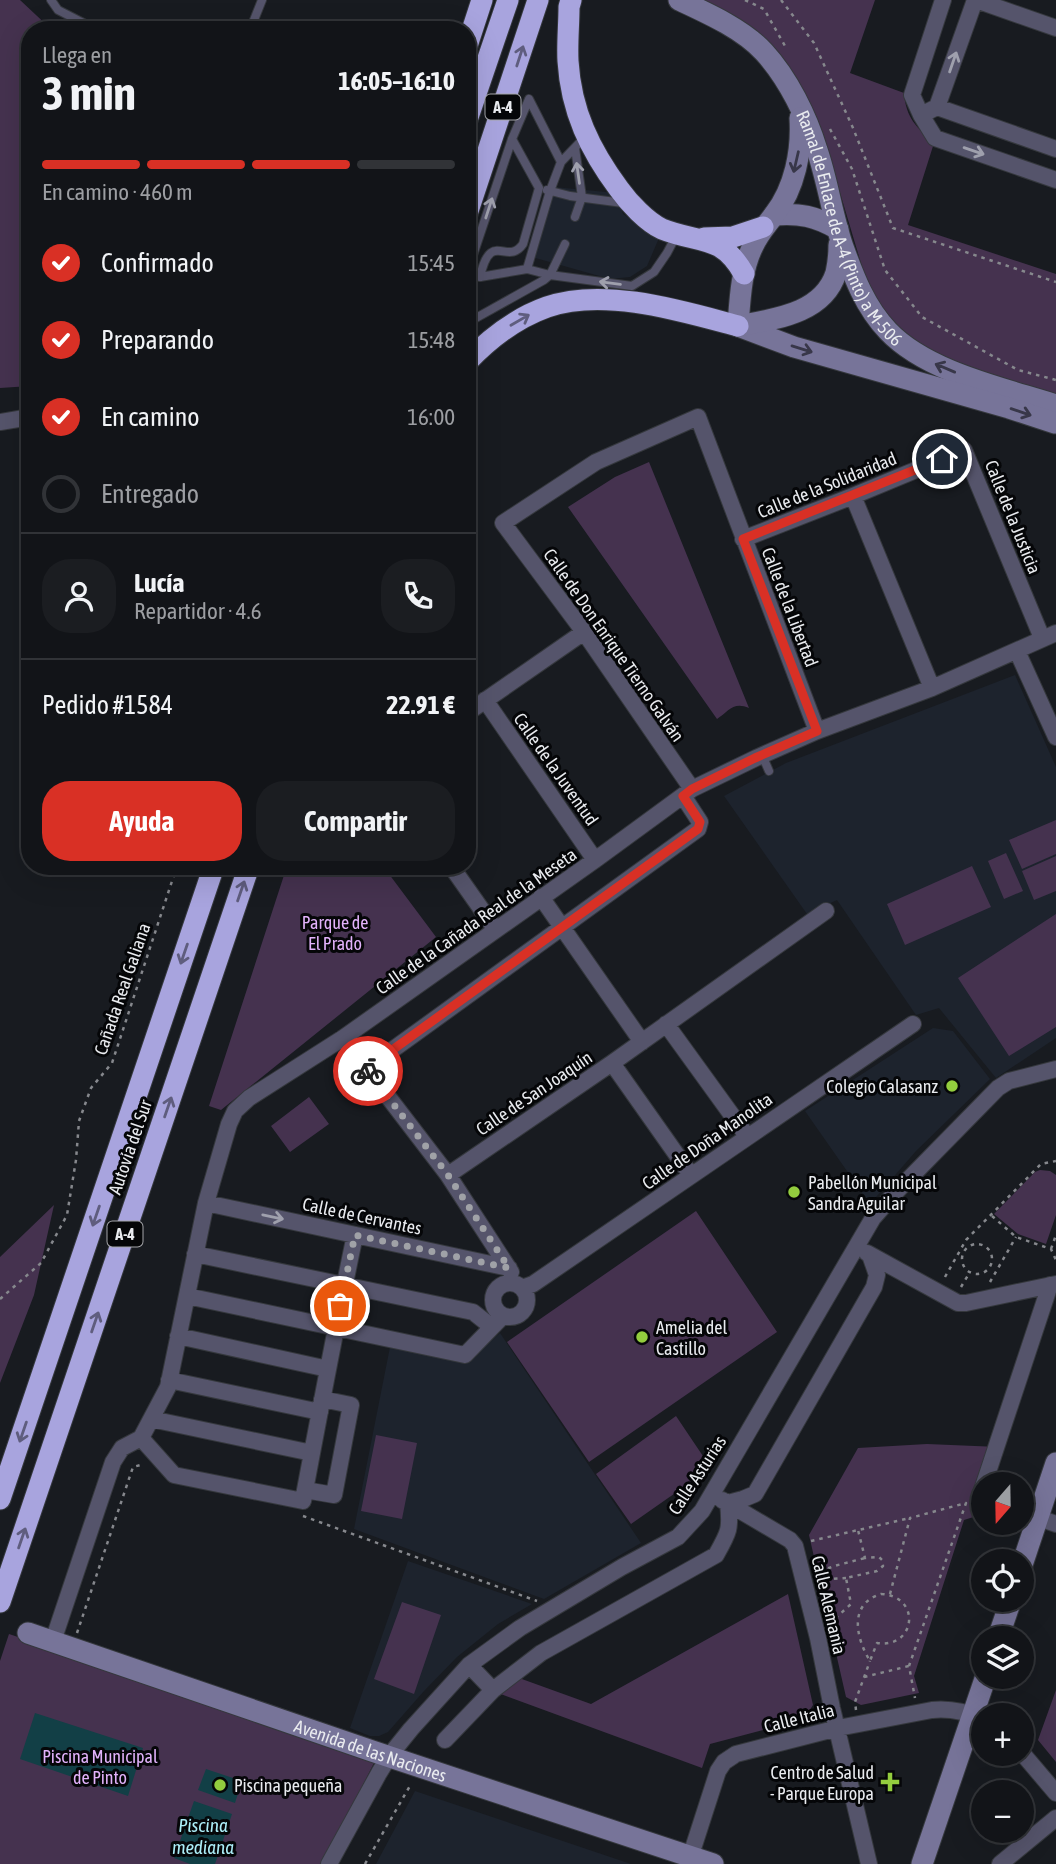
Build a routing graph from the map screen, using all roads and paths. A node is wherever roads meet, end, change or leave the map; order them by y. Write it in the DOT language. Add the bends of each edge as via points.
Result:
graph roads {
  1 [pos="51,0"];
  2 [pos="262,0"];
  3 [pos="482,0"];
  4 [pos="508,0"];
  5 [pos="538,0"];
  6 [pos="571,0"];
  7 [pos="679,0"];
  8 [pos="745,0"];
  9 [pos="781,0"];
  10 [pos="943,0"];
  11 [pos="975,0"];
  12 [pos="79,21"];
  13 [pos="254,21"];
  14 [pos="475,21"];
  15 [pos="1056,28"];
  16 [pos="789,55"];
  17 [pos="476,94"];
  18 [pos="799,106"];
  19 [pos="937,107"];
  20 [pos="920,115"];
  21 [pos="827,124"];
  22 [pos="512,139"];
  23 [pos="580,142"];
  24 [pos="1056,149"];
  25 [pos="561,162"];
  26 [pos="1056,180"];
  27 [pos="476,187"];
  28 [pos="538,188"];
  29 [pos="550,191"];
  30 [pos="582,197"];
  31 [pos="630,204"];
  32 [pos="575,217"];
  33 [pos="769,221"];
  34 [pos="839,233"];
  35 [pos="686,236"];
  36 [pos="565,244"];
  37 [pos="476,247"];
  38 [pos="527,269"];
  39 [pos="744,274"];
  40 [pos="550,275"];
  41 [pos="476,276"];
  42 [pos="480,277"];
  43 [pos="1056,282"];
  44 [pos="476,318"];
  45 [pos="738,326"];
  46 [pos="476,354"];
  47 [pos="1056,380"];
  48 [pos="1056,405"];
  49 [pos="21,418"];
  50 [pos="0,422"];
  51 [pos="1056,423"];
  52 [pos="964,450"];
  53 [pos="853,496"];
  54 [pos="503,523"];
  55 [pos="743,539"];
  56 [pos="584,632"];
  57 [pos="1049,636"];
  58 [pos="1017,651"];
  59 [pos="932,688"];
  60 [pos="485,700"];
  61 [pos="476,706"];
  62 [pos="817,731"];
  63 [pos="1056,737"];
  64 [pos="762,755"];
  65 [pos="769,771"];
  66 [pos="688,793"];
  67 [pos="596,860"];
  68 [pos="174,875"];
  69 [pos="211,875"];
  70 [pos="246,875"];
  71 [pos="458,875"];
  72 [pos="541,897"];
  73 [pos="827,911"];
  74 [pos="561,927"];
  75 [pos="496,930"];
  76 [pos="666,1024"];
  77 [pos="913,1024"];
  78 [pos="343,1038"];
  79 [pos="642,1042"];
  80 [pos="612,1063"];
  81 [pos="366,1069"];
  82 [pos="1056,1069"];
  83 [pos="747,1136"];
  84 [pos="1056,1161"];
  85 [pos="448,1175"];
  86 [pos="691,1175"];
  87 [pos="206,1203"];
  88 [pos="991,1214"];
  89 [pos="355,1235"];
  90 [pos="1056,1235"];
  91 [pos="1016,1237"];
  92 [pos="1051,1249"];
  93 [pos="962,1250"];
  94 [pos="863,1251"];
  95 [pos="195,1254"];
  96 [pos="1056,1260"];
  97 [pos="990,1267"];
  98 [pos="509,1268"];
  99 [pos="997,1270"];
  100 [pos="344,1284"];
  101 [pos="1053,1285"];
  102 [pos="518,1286"];
  103 [pos="937,1292"];
  104 [pos="187,1296"];
  105 [pos="0,1299"];
  106 [pos="979,1300"];
  107 [pos="498,1321"];
  108 [pos="335,1327"];
  109 [pos="178,1336"];
  110 [pos="328,1368"];
  111 [pos="169,1380"];
  112 [pos="321,1405"];
  113 [pos="151,1419"];
  114 [pos="141,1438"];
  115 [pos="312,1453"];
  116 [pos="160,1460"];
  117 [pos="1056,1463"];
  118 [pos="988,1472"];
  119 [pos="305,1490"];
  120 [pos="711,1494"];
  121 [pos="284,1497"];
  122 [pos="0,1499"];
  123 [pos="727,1503"];
  124 [pos="910,1518"];
  125 [pos="1039,1518"];
  126 [pos="858,1530"];
  127 [pos="795,1546"];
  128 [pos="1028,1549"];
  129 [pos="865,1558"];
  130 [pos="846,1578"];
  131 [pos="890,1594"];
  132 [pos="0,1602"];
  133 [pos="554,1608"];
  134 [pos="28,1633"];
  135 [pos="818,1638"];
  136 [pos="62,1644"];
  137 [pos="870,1661"];
  138 [pos="469,1665"];
  139 [pos="909,1666"];
  140 [pos="864,1677"];
  141 [pos="493,1690"];
  142 [pos="919,1712"];
  143 [pos="971,1715"];
  144 [pos="860,1724"];
  145 [pos="838,1728"];
  146 [pos="971,1735"];
  147 [pos="445,1740"];
  148 [pos="390,1755"];
  149 [pos="422,1766"];
  150 [pos="1033,1766"];
  151 [pos="1056,1793"];
  152 [pos="1056,1818"];
  153 [pos="689,1860"];
  154 [pos="329,1864"];
  155 [pos="365,1864"];
  156 [pos="713,1864"];
  157 [pos="869,1864"];
  158 [pos="922,1864"];
  159 [pos="1000,1864"];
  1 -- 12 [label="lane" via="58,10"];
  2 -- 13 [label="lane"];
  3 -- 14 [label="highway"];
  4 -- 17 [label="highway, A-4"];
  27 -- 5 [label="highway, A-4, one-way"];
  6 -- 23 [label="highway" via="568,60"];
  7 -- 18 [label="main road, Ramal de Enlace de A-4 (Pinto) a M-506" via="737,30 763,51"];
  8 -- 16 [label="path" via="764,9"];
  9 -- 43 [label="path" via="814,43 893,228"];
  10 -- 20 [label="street" via="912,95"];
  11 -- 15 [label="street"];
  19 -- 11 [label="street, one-way"];
  18 -- 33 [label="main road, one-way" via="798,163 789,190"];
  18 -- 34 [label="main road, Ramal de Enlace de A-4 (Pinto) a M-506" via="817,149"];
  19 -- 20 [label="street"];
  19 -- 24 [label="street"];
  20 -- 26 [label="street, one-way" via="935,138"];
  21 -- 47 [label="path" via="852,169 885,270 922,317 1018,370"];
  22 -- 25 [label="lane" via="530,99"];
  22 -- 28 [label="lane"];
  37 -- 22 [label="lane, one-way"];
  23 -- 25 [label="lane"];
  30 -- 23 [label="lane, one-way"];
  23 -- 31 [label="highway"];
  25 -- 29 [label="lane"];
  28 -- 29 [label="lane"];
  28 -- 42 [label="lane" via="523,244 513,253 485,256"];
  29 -- 30 [label="lane"];
  29 -- 38 [label="lane"];
  30 -- 31 [label="lane"];
  30 -- 32 [label="lane"];
  31 -- 35 [label="highway" via="660,228"];
  33 -- 34 [label="main road" via="804,215 822,220"];
  33 -- 35 [label="highway" via="733,237"];
  33 -- 39 [label="main road" via="751,249"];
  34 -- 45 [label="main road" via="835,274 822,296 792,314"];
  48 -- 34 [label="main road, Ramal de Enlace de A-4 (Pinto) a M-506, one-way" via="944,369 914,353 888,331 867,304"];
  35 -- 39 [label="highway" via="715,244 730,254"];
  35 -- 40 [label="lane, one-way" via="653,272 632,286"];
  36 -- 40 [label="lane"];
  38 -- 40 [label="lane"];
  38 -- 42 [label="lane"];
  39 -- 45 [label="main road"];
  40 -- 44 [label="lane"];
  41 -- 42 [label="lane"];
  46 -- 45 [label="highway, one-way" via="527,316 584,300 632,301"];
  45 -- 51 [label="main road, one-way" via="794,347"];
  49 -- 50 [label="street"];
  52 -- 53 [label="street, Calle de la Solidaridad"];
  52 -- 57 [label="street, Calle de la Justicia"];
  53 -- 55 [label="street, Calle de la Solidaridad"];
  53 -- 59 [label="street"];
  54 -- 55 [label="street, Calle de la Libertad" via="596,462 698,417"];
  54 -- 56 [label="street, Calle de Don Enrique Tierno Galván"];
  55 -- 62 [label="street, Calle de la Libertad"];
  56 -- 60 [label="street"];
  56 -- 66 [label="street, Calle de Don Enrique Tierno Galván"];
  57 -- 58 [label="street, Calle de la Cañada Real de la Meseta"];
  58 -- 59 [label="street, Calle de la Cañada Real de la Meseta"];
  58 -- 63 [label="street"];
  59 -- 62 [label="street, Calle de la Cañada Real de la Meseta"];
  60 -- 61 [label="street"];
  60 -- 67 [label="street, Calle de la Juventud"];
  62 -- 64 [label="street, Calle de la Cañada Real de la Meseta"];
  64 -- 65 [label="lane"];
  64 -- 66 [label="street, Calle de la Cañada Real de la Meseta"];
  66 -- 67 [label="street, Calle de la Cañada Real de la Meseta"];
  66 -- 74 [label="street, Calle de Don Enrique Tierno Galván" via="700,822 698,829"];
  67 -- 72 [label="street, Calle de la Cañada Real de la Meseta"];
  68 -- 105 [label="path, Cañada Real Galiana" via="111,1063 91,1088 79,1121 67,1215 41,1263"];
  69 -- 122 [label="highway, Autovía del Sur / A-4, one-way"];
  132 -- 70 [label="highway, Autovía del Sur / A-4, one-way"];
  71 -- 75 [label="street"];
  72 -- 74 [label="street"];
  72 -- 75 [label="street, Calle de la Cañada Real de la Meseta"];
  73 -- 76 [label="street, Calle de San Joaquín"];
  74 -- 79 [label="street"];
  74 -- 81 [label="street"];
  75 -- 78 [label="street, Calle de la Cañada Real de la Meseta"];
  76 -- 79 [label="street, Calle de San Joaquín"];
  76 -- 83 [label="street"];
  77 -- 83 [label="street, Calle de Doña Manolita"];
  78 -- 81 [label="street"];
  78 -- 87 [label="street, Calle de la Cañada Real de la Meseta" via="235,1111"];
  79 -- 80 [label="street, Calle de San Joaquín"];
  80 -- 85 [label="street, Calle de San Joaquín"];
  80 -- 86 [label="street"];
  81 -- 85 [label="street"];
  82 -- 94 [label="street, Calle Asturias" via="998,1088 873,1218"];
  83 -- 86 [label="street, Calle de Doña Manolita"];
  84 -- 88 [label="path" via="1041,1164"];
  85 -- 98 [label="street"];
  86 -- 102 [label="street, Calle de Doña Manolita" via="533,1283"];
  87 -- 89 [label="street, Calle de Cervantes, one-way"];
  87 -- 95 [label="street, Calle de la Cañada Real de la Meseta"];
  88 -- 91 [label="path"];
  88 -- 93 [label="path"];
  89 -- 98 [label="street, Calle de Cervantes"];
  89 -- 100 [label="street"];
  90 -- 92 [label="path"];
  91 -- 92 [label="path"];
  91 -- 99 [label="path"];
  92 -- 96 [label="path"];
  93 -- 97 [label="path" via="962,1261 971,1273 981,1274"];
  93 -- 97 [label="path" via="976,1244 986,1246 993,1259"];
  93 -- 103 [label="path"];
  94 -- 103 [label="street"];
  94 -- 120 [label="street, Calle Asturias"];
  94 -- 123 [label="street" via="877,1275 874,1287 755,1494"];
  95 -- 100 [label="street"];
  95 -- 104 [label="street, Calle de la Cañada Real de la Meseta"];
  97 -- 99 [label="path"];
  98 -- 102 [label="street"];
  99 -- 106 [label="path"];
  100 -- 107 [label="street"];
  100 -- 108 [label="street"];
  101 -- 106 [label="street"];
  101 -- 118 [label="street"];
  102 -- 107 [label="street" via="527,1298 524,1309"];
  102 -- 107 [label="street" via="503,1284 495,1292"];
  103 -- 106 [label="street" via="958,1303"];
  104 -- 108 [label="street"];
  104 -- 109 [label="street, Calle de la Cañada Real de la Meseta"];
  107 -- 108 [label="street" via="465,1355"];
  108 -- 110 [label="street"];
  109 -- 110 [label="street"];
  109 -- 111 [label="street, Calle de la Cañada Real de la Meseta"];
  110 -- 112 [label="street"];
  111 -- 112 [label="street"];
  111 -- 113 [label="street, Calle de la Cañada Real de la Meseta"];
  112 -- 115 [label="street"];
  112 -- 119 [label="street" via="351,1405 334,1496"];
  113 -- 114 [label="street, Calle de la Cañada Real de la Meseta"];
  113 -- 115 [label="street"];
  114 -- 116 [label="street"];
  114 -- 136 [label="street" via="122,1448 113,1462"];
  115 -- 119 [label="street"];
  116 -- 121 [label="street" via="174,1475"];
  116 -- 136 [label="path" via="133,1467"];
  117 -- 125 [label="main road"];
  119 -- 121 [label="street" via="303,1501"];
  120 -- 123 [label="street, Calle Alemania"];
  120 -- 133 [label="street, Calle Asturias" via="678,1538"];
  121 -- 133 [label="path" via="305,1518"];
  123 -- 127 [label="street, Calle Alemania"];
  123 -- 141 [label="street" via="729,1532 716,1555 541,1653"];
  124 -- 126 [label="path"];
  124 -- 131 [label="path"];
  124 -- 139 [label="path" via="966,1503"];
  125 -- 128 [label="main road"];
  126 -- 127 [label="path"];
  126 -- 129 [label="path"];
  127 -- 135 [label="street, Calle Alemania"];
  129 -- 130 [label="path" via="829,1570 832,1578"];
  129 -- 130 [label="path" via="879,1557 882,1568"];
  130 -- 135 [label="path" via="851,1604"];
  131 -- 137 [label="path" via="873,1596 861,1608 857,1625"];
  131 -- 137 [label="path" via="903,1602 909,1624 901,1638 877,1643"];
  133 -- 138 [label="street, Calle Asturias"];
  134 -- 136 [label="main road, Avenida de las Naciones"];
  135 -- 145 [label="street, Calle Alemania"];
  136 -- 148 [label="main road, Avenida de las Naciones"];
  137 -- 140 [label="path"];
  138 -- 141 [label="street"];
  138 -- 148 [label="street, Calle Asturias"];
  139 -- 140 [label="path"];
  139 -- 142 [label="path"];
  140 -- 144 [label="path" via="855,1702"];
  141 -- 147 [label="street"];
  142 -- 143 [label="street, Calle Italia" via="944,1709"];
  142 -- 144 [label="street, Calle Italia"];
  144 -- 145 [label="street, Calle Italia"];
  145 -- 153 [label="street, Calle Italia" via="729,1758 718,1771"];
  145 -- 157 [label="street, Calle Alemania"];
  146 -- 158 [label="main road"];
  148 -- 149 [label="main road, Avenida de las Naciones"];
  148 -- 154 [label="street, Calle Asturias"];
  149 -- 153 [label="main road, Avenida de las Naciones"];
  149 -- 155 [label="path"];
  150 -- 151 [label="street"];
  152 -- 159 [label="street"];
  153 -- 156 [label="main road, Avenida de las Naciones"];
}
